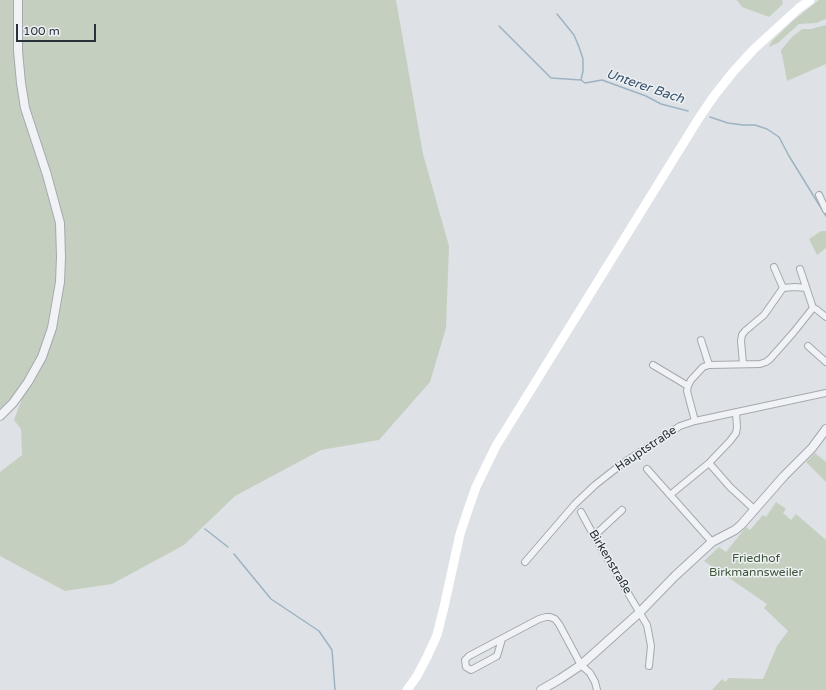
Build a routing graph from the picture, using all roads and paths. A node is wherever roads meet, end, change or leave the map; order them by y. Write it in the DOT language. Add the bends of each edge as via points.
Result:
graph roads {
  1 [pos="18,0"];
  2 [pos="810,0"];
  3 [pos="819,195"];
  4 [pos="826,210"];
  5 [pos="774,267"];
  6 [pos="800,269"];
  7 [pos="783,288"];
  8 [pos="806,288"];
  9 [pos="813,308"];
  10 [pos="826,317"];
  11 [pos="701,340"];
  12 [pos="808,346"];
  13 [pos="826,362"];
  14 [pos="743,364"];
  15 [pos="654,365"];
  16 [pos="709,365"];
  17 [pos="688,386"];
  18 [pos="826,393"];
  19 [pos="736,412"];
  20 [pos="0,416"];
  21 [pos="695,421"];
  22 [pos="826,429"];
  23 [pos="709,463"];
  24 [pos="647,469"];
  25 [pos="670,495"];
  26 [pos="622,510"];
  27 [pos="755,510"];
  28 [pos="581,512"];
  29 [pos="594,536"];
  30 [pos="712,542"];
  31 [pos="526,562"];
  32 [pos="639,613"];
  33 [pos="502,639"];
  34 [pos="581,665"];
  35 [pos="649,666"];
  36 [pos="408,690"];
  37 [pos="541,690"];
  38 [pos="597,690"];
  1 -- 20 [label="street" via="21,83 60,223 60,282 52,328 42,357 28,382"];
  2 -- 36 [label="main road" via="754,49 714,96 496,446 476,487 460,534 437,635"];
  3 -- 4 [label="street"];
  5 -- 7 [label="street"];
  6 -- 8 [label="street"];
  7 -- 8 [label="street"];
  7 -- 14 [label="street" via="764,315 742,335"];
  8 -- 9 [label="street"];
  9 -- 10 [label="street"];
  9 -- 14 [label="street" via="766,362"];
  11 -- 16 [label="street"];
  12 -- 13 [label="street"];
  14 -- 16 [label="street"];
  15 -- 17 [label="street"];
  16 -- 17 [label="street" via="703,367 690,380"];
  17 -- 21 [label="street"];
  18 -- 19 [label="street, Hauptstraße"];
  19 -- 21 [label="street, Hauptstraße"];
  19 -- 23 [label="street" via="736,433"];
  21 -- 31 [label="street, Hauptstraße" via="680,426 623,463 595,485 575,504"];
  22 -- 27 [label="street"];
  23 -- 25 [label="street"];
  23 -- 27 [label="street"];
  24 -- 25 [label="street"];
  25 -- 30 [label="street"];
  26 -- 29 [label="street"];
  27 -- 30 [label="street" via="741,526"];
  28 -- 29 [label="street, Birkenstraße"];
  29 -- 32 [label="street, Birkenstraße"];
  30 -- 32 [label="street"];
  32 -- 34 [label="street"];
  32 -- 35 [label="street, Birkenstraße" via="649,631"];
  33 -- 33 [label="street" via="497,656 471,670 466,667 465,660 469,656"];
  33 -- 34 [label="street" via="539,619 550,617 559,624"];
  34 -- 37 [label="street"];
  34 -- 38 [label="street" via="590,673"];
}
